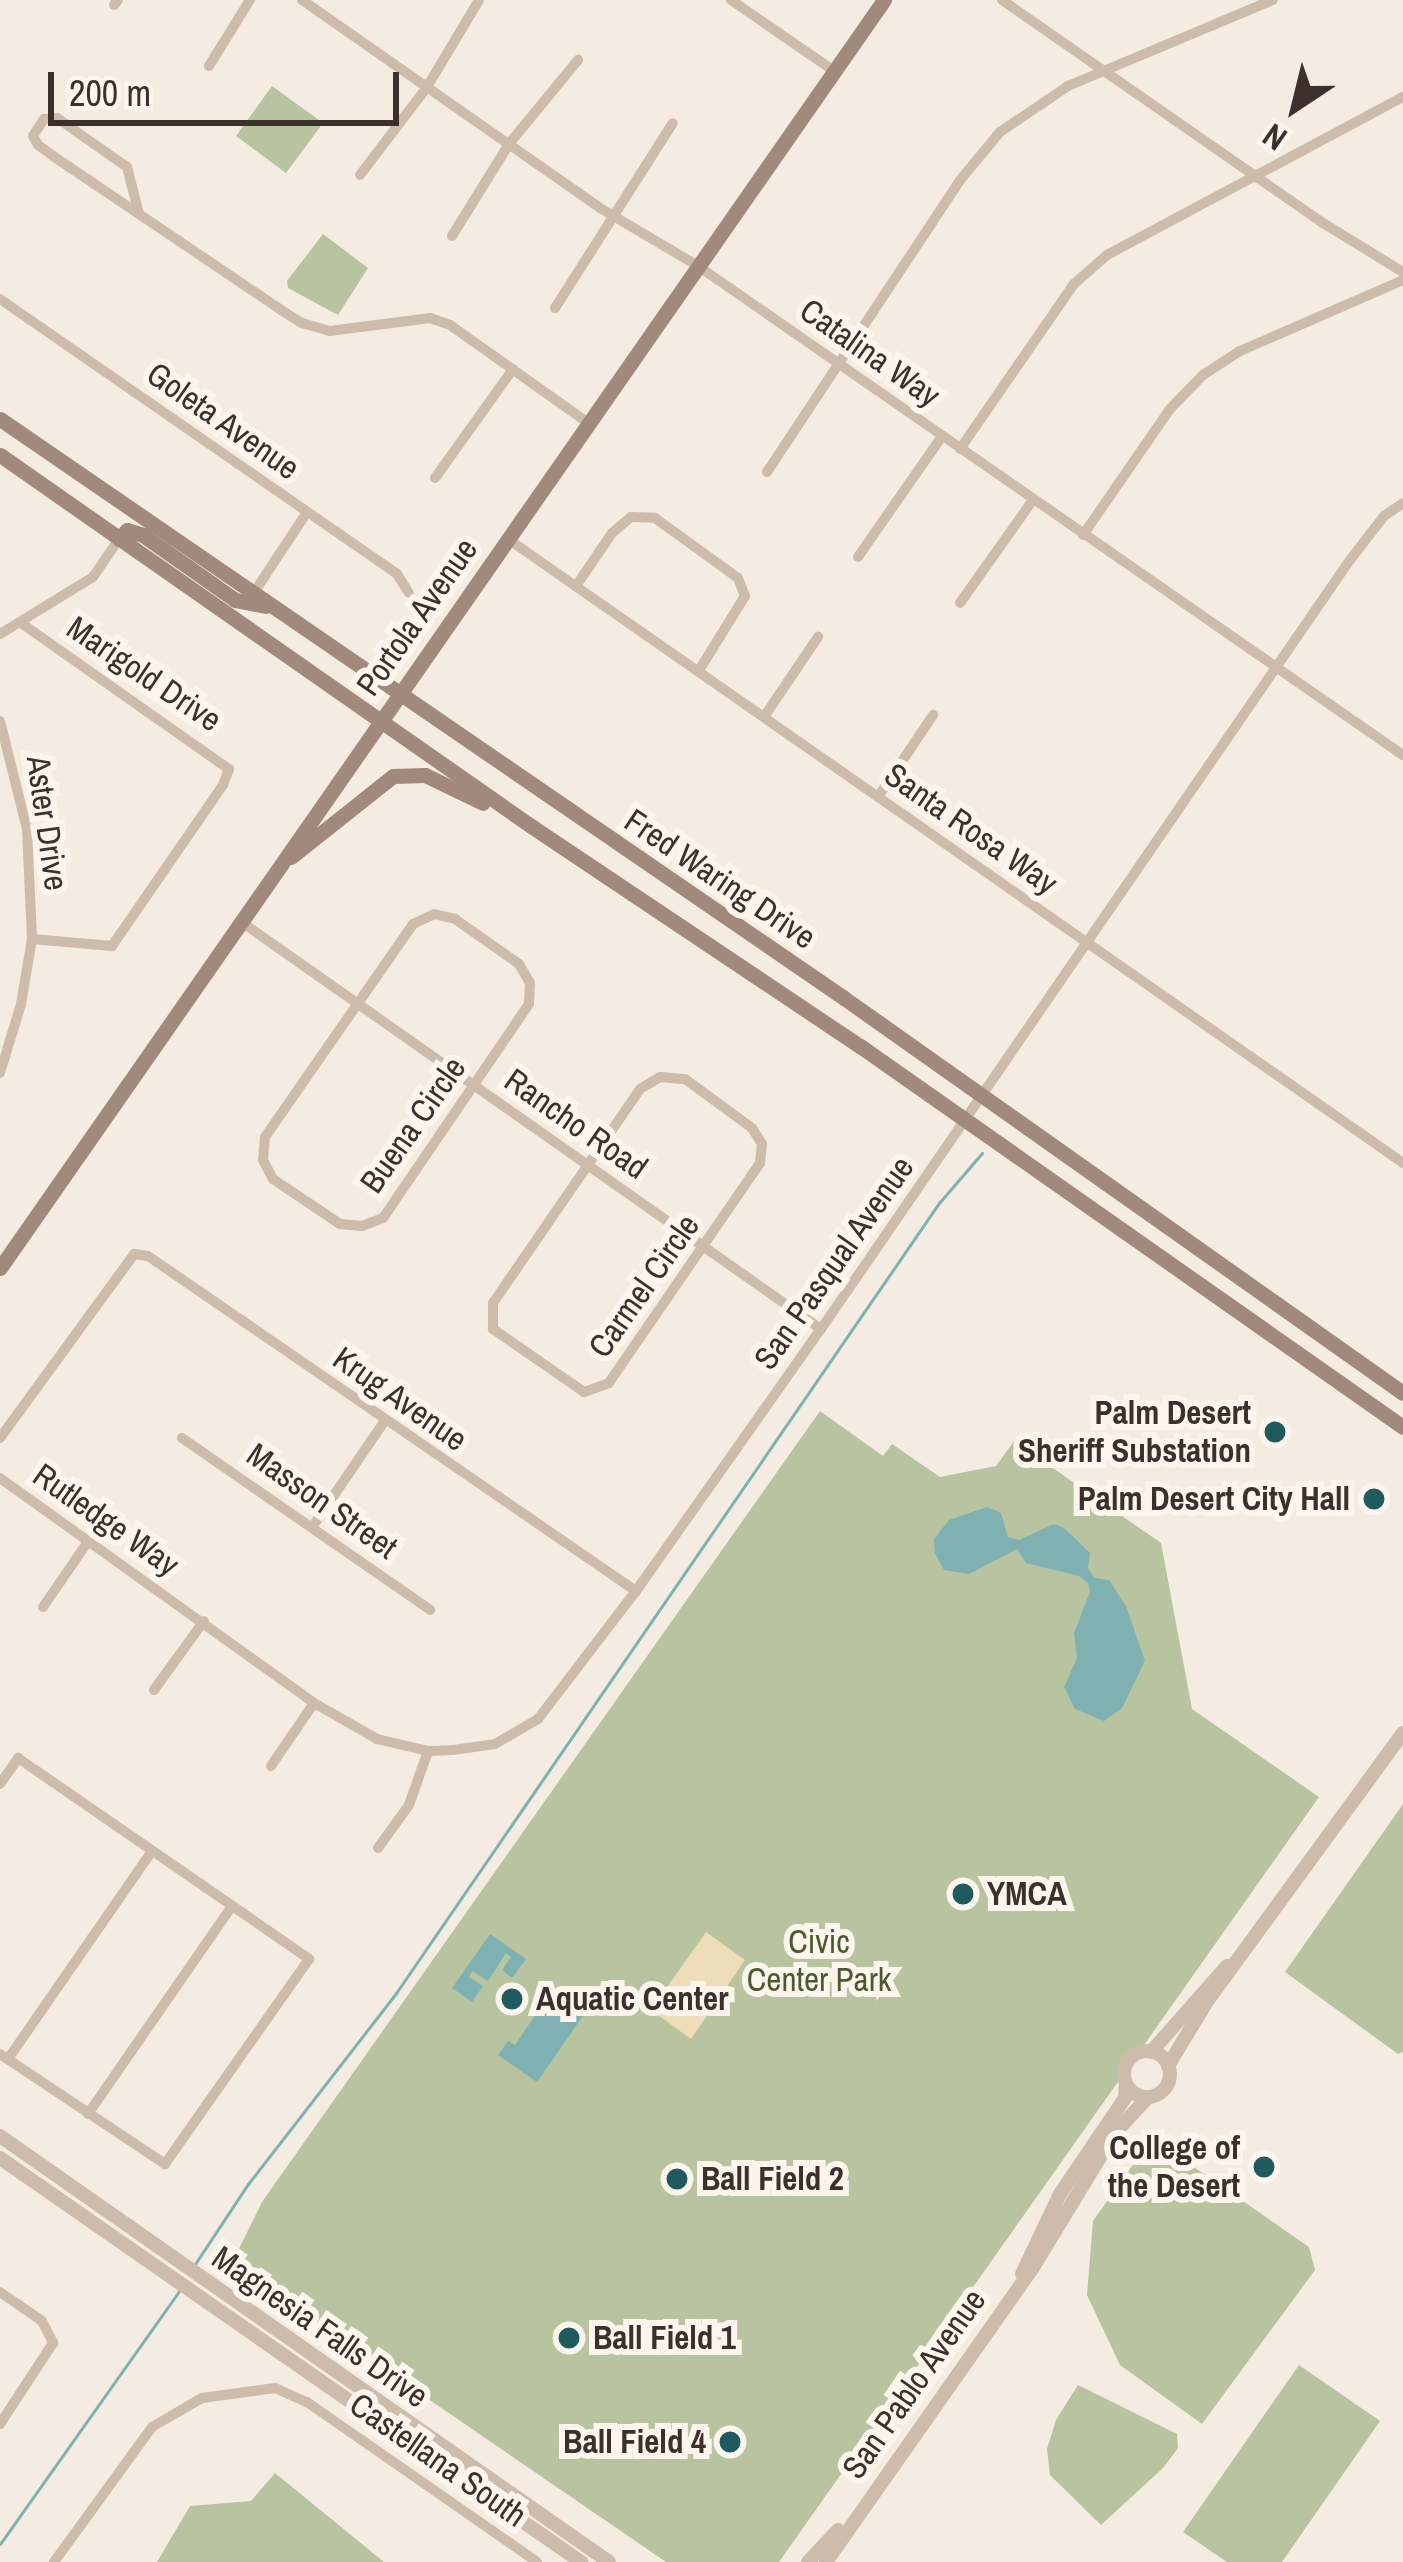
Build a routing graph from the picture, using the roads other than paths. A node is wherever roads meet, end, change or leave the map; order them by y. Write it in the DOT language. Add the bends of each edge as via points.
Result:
graph roads {
  1 [pos="250,0"];
  2 [pos="302,0"];
  3 [pos="479,0"];
  4 [pos="731,0"];
  5 [pos="884,0"];
  6 [pos="1002,0"];
  7 [pos="1273,0"];
  8 [pos="578,60"];
  9 [pos="209,66"];
  10 [pos="834,71"];
  11 [pos="1103,71"];
  12 [pos="427,87"];
  13 [pos="1403,98"];
  14 [pos="673,123"];
  15 [pos="508,144"];
  16 [pos="1258,174"];
  17 [pos="360,175"];
  18 [pos="140,214"];
  19 [pos="615,217"];
  20 [pos="452,236"];
  21 [pos="698,266"];
  22 [pos="1403,276"];
  23 [pos="0,299"];
  24 [pos="555,308"];
  25 [pos="838,363"];
  26 [pos="514,369"];
  27 [pos="0,419"];
  28 [pos="590,424"];
  29 [pos="942,436"];
  30 [pos="960,449"];
  31 [pos="0,455"];
  32 [pos="767,472"];
  33 [pos="435,478"];
  34 [pos="1033,500"];
  35 [pos="1403,503"];
  36 [pos="307,512"];
  37 [pos="1083,535"];
  38 [pos="119,538"];
  39 [pos="508,539"];
  40 [pos="858,557"];
  41 [pos="576,586"];
  42 [pos="409,593"];
  43 [pos="253,594"];
  44 [pos="960,603"];
  45 [pos="268,606"];
  46 [pos="21,623"];
  47 [pos="0,634"];
  48 [pos="818,637"];
  49 [pos="1277,669"];
  50 [pos="698,672"];
  51 [pos="398,694"];
  52 [pos="933,716"];
  53 [pos="764,717"];
  54 [pos="0,721"];
  55 [pos="379,722"];
  56 [pos="1403,755"];
  57 [pos="878,797"];
  58 [pos="531,826"];
  59 [pos="275,871"];
  60 [pos="240,921"];
  61 [pos="32,939"];
  62 [pos="1085,941"];
  63 [pos="358,1002"];
  64 [pos="0,1073"];
  65 [pos="474,1085"];
  66 [pos="982,1096"];
  67 [pos="965,1122"];
  68 [pos="1403,1163"];
  69 [pos="587,1166"];
  70 [pos="705,1249"];
  71 [pos="0,1268"];
  72 [pos="821,1329"];
  73 [pos="1403,1393"];
  74 [pos="384,1422"];
  75 [pos="1403,1427"];
  76 [pos="0,1438"];
  77 [pos="182,1438"];
  78 [pos="0,1478"];
  79 [pos="313,1526"];
  80 [pos="89,1540"];
  81 [pos="636,1592"];
  82 [pos="181,1606"];
  83 [pos="43,1607"];
  84 [pos="430,1610"];
  85 [pos="204,1621"];
  86 [pos="154,1690"];
  87 [pos="314,1703"];
  88 [pos="1403,1733"];
  89 [pos="428,1751"];
  90 [pos="271,1766"];
  91 [pos="0,1784"];
  92 [pos="378,1848"];
  93 [pos="152,1850"];
  94 [pos="232,1906"];
  95 [pos="1245,1952"];
  96 [pos="1151,2052"];
  97 [pos="4,2056"];
  98 [pos="1168,2066"];
  99 [pos="1126,2085"];
  100 [pos="1148,2096"];
  101 [pos="88,2114"];
  102 [pos="0,2136"];
  103 [pos="0,2158"];
  104 [pos="1020,2279"];
  105 [pos="0,2292"];
  106 [pos="210,2294"];
  107 [pos="0,2424"];
  108 [pos="852,2520"];
  109 [pos="54,2562"];
  110 [pos="537,2562"];
  111 [pos="581,2562"];
  112 [pos="609,2562"];
  113 [pos="808,2562"];
  114 [pos="826,2562"];
  1 -- 9 [label="street"];
  2 -- 12 [label="street, Catalina Way"];
  3 -- 12 [label="street"];
  4 -- 10 [label="street"];
  5 -- 10 [label="main road, Portola Avenue"];
  6 -- 11 [label="street"];
  7 -- 11 [label="street"];
  8 -- 15 [label="street"];
  10 -- 21 [label="main road, Portola Avenue"];
  11 -- 16 [label="street"];
  11 -- 25 [label="street" via="1000,132"];
  12 -- 15 [label="street, Catalina Way"];
  12 -- 17 [label="street"];
  13 -- 16 [label="street"];
  14 -- 19 [label="street"];
  15 -- 19 [label="street, Catalina Way"];
  15 -- 20 [label="street"];
  16 -- 22 [label="street"];
  16 -- 30 [label="street" via="1128,241 1074,284"];
  18 -- 18 [label="street" via="38,145 33,136 44,118 57,118 128,167"];
  18 -- 26 [label="street" via="315,329 430,318"];
  19 -- 21 [label="street, Catalina Way"];
  19 -- 24 [label="street"];
  21 -- 25 [label="street, Catalina Way"];
  21 -- 28 [label="main road, Portola Avenue"];
  22 -- 37 [label="street" via="1203,375"];
  23 -- 36 [label="street, Goleta Avenue"];
  25 -- 29 [label="street, Catalina Way"];
  25 -- 32 [label="street"];
  26 -- 28 [label="street"];
  26 -- 33 [label="street"];
  27 -- 43 [label="main road, Fred Waring Drive"];
  28 -- 39 [label="main road, Portola Avenue"];
  29 -- 30 [label="street, Catalina Way"];
  29 -- 40 [label="street"];
  30 -- 34 [label="street, Catalina Way"];
  31 -- 38 [label="main road, Fred Waring Drive"];
  34 -- 37 [label="street, Catalina Way"];
  34 -- 44 [label="street"];
  35 -- 49 [label="street, San Pasqual Avenue" via="1372,531"];
  36 -- 42 [label="street, Goleta Avenue" via="397,574"];
  36 -- 43 [label="street"];
  37 -- 49 [label="street, Catalina Way"];
  38 -- 45 [label="main road" via="127,530 143,536 235,600"];
  38 -- 46 [label="street" via="93,577"];
  38 -- 55 [label="main road, Fred Waring Drive"];
  39 -- 41 [label="street, Santa Rosa Way"];
  39 -- 51 [label="main road, Portola Avenue"];
  41 -- 50 [label="street, Santa Rosa Way"];
  41 -- 50 [label="street" via="611,533 631,517 655,518 738,578 746,596"];
  43 -- 45 [label="main road, Fred Waring Drive"];
  45 -- 51 [label="main road, Fred Waring Drive"];
  46 -- 47 [label="street"];
  46 -- 61 [label="street, Marigold Drive" via="229,769 112,946"];
  48 -- 53 [label="street"];
  49 -- 56 [label="street, Catalina Way"];
  49 -- 62 [label="street, San Pasqual Avenue"];
  50 -- 53 [label="street, Santa Rosa Way"];
  51 -- 55 [label="main road, Portola Avenue"];
  51 -- 66 [label="main road, Fred Waring Drive"];
  52 -- 57 [label="street"];
  53 -- 57 [label="street, Santa Rosa Way"];
  54 -- 61 [label="street, Aster Drive" via="28,829"];
  55 -- 58 [label="main road, Fred Waring Drive"];
  55 -- 59 [label="main road, Portola Avenue"];
  57 -- 62 [label="street, Santa Rosa Way"];
  58 -- 59 [label="main road" via="408,773 378,783"];
  58 -- 67 [label="main road, Fred Waring Drive"];
  59 -- 60 [label="main road, Portola Avenue"];
  60 -- 63 [label="street, Rancho Road"];
  60 -- 71 [label="main road, Portola Avenue"];
  61 -- 64 [label="street, Aster Drive"];
  62 -- 66 [label="street, San Pasqual Avenue"];
  62 -- 68 [label="street, Santa Rosa Way"];
  63 -- 65 [label="street, Rancho Road"];
  63 -- 65 [label="street, Buena Circle" via="412,924 434,914 519,964 530,982 529,1004"];
  63 -- 65 [label="street, Buena Circle" via="266,1136 263,1160 273,1179 340,1224 383,1218"];
  65 -- 69 [label="street, Rancho Road"];
  66 -- 67 [label="street, San Pasqual Avenue"];
  66 -- 73 [label="main road, Fred Waring Drive"];
  67 -- 72 [label="street, San Pasqual Avenue"];
  67 -- 75 [label="main road, Fred Waring Drive"];
  69 -- 70 [label="street, Rancho Road"];
  69 -- 70 [label="street, Carmel Circle" via="640,1089 660,1077 685,1079 762,1144 760,1163"];
  69 -- 70 [label="street, Carmel Circle" via="494,1303 493,1329 535,1360 584,1392 609,1383"];
  70 -- 72 [label="street, Rancho Road"];
  72 -- 81 [label="street, San Pasqual Avenue"];
  74 -- 76 [label="street, Krug Avenue" via="134,1253"];
  74 -- 79 [label="street"];
  74 -- 81 [label="street, Krug Avenue"];
  77 -- 79 [label="street, Masson Street"];
  78 -- 80 [label="street, Rutledge Way"];
  79 -- 84 [label="street, Masson Street"];
  80 -- 82 [label="street, Rutledge Way"];
  80 -- 83 [label="street"];
  81 -- 89 [label="street, San Pasqual Avenue" via="538,1719 495,1744"];
  82 -- 85 [label="street, San Pasqual Avenue"];
  85 -- 86 [label="street"];
  85 -- 87 [label="street, San Pasqual Avenue"];
  87 -- 89 [label="street, San Pasqual Avenue" via="376,1739"];
  87 -- 90 [label="street"];
  88 -- 95 [label="street"];
  89 -- 92 [label="street" via="410,1805"];
  91 -- 93 [label="street" via="18,1757"];
  93 -- 94 [label="street"];
  93 -- 97 [label="street"];
  94 -- 101 [label="street"];
  94 -- 101 [label="street" via="308,1959 164,2164"];
  95 -- 96 [label="street"];
  95 -- 98 [label="street"];
  96 -- 98 [label="street"];
  96 -- 99 [label="street" via="1131,2057"];
  97 -- 101 [label="street"];
  98 -- 100 [label="street" via="1166,2086"];
  99 -- 100 [label="street"];
  99 -- 104 [label="street, San Pablo Avenue"];
  100 -- 104 [label="street, San Pablo Avenue" via="1114,2134"];
  102 -- 106 [label="street, Magnesia Falls Drive" via="174,2259"];
  103 -- 106 [label="street, Magnesia Falls Drive" via="165,2273"];
  104 -- 108 [label="street, San Pablo Avenue"];
  105 -- 107 [label="street" via="42,2321 53,2343"];
  106 -- 111 [label="street, Magnesia Falls Drive"];
  106 -- 112 [label="street, Magnesia Falls Drive" via="262,2328 277,2328"];
  108 -- 113 [label="street, San Pablo Avenue"];
  108 -- 114 [label="street, San Pablo Avenue"];
  109 -- 110 [label="street, Castellana South" via="152,2426 202,2398 274,2388 307,2402"];
}
